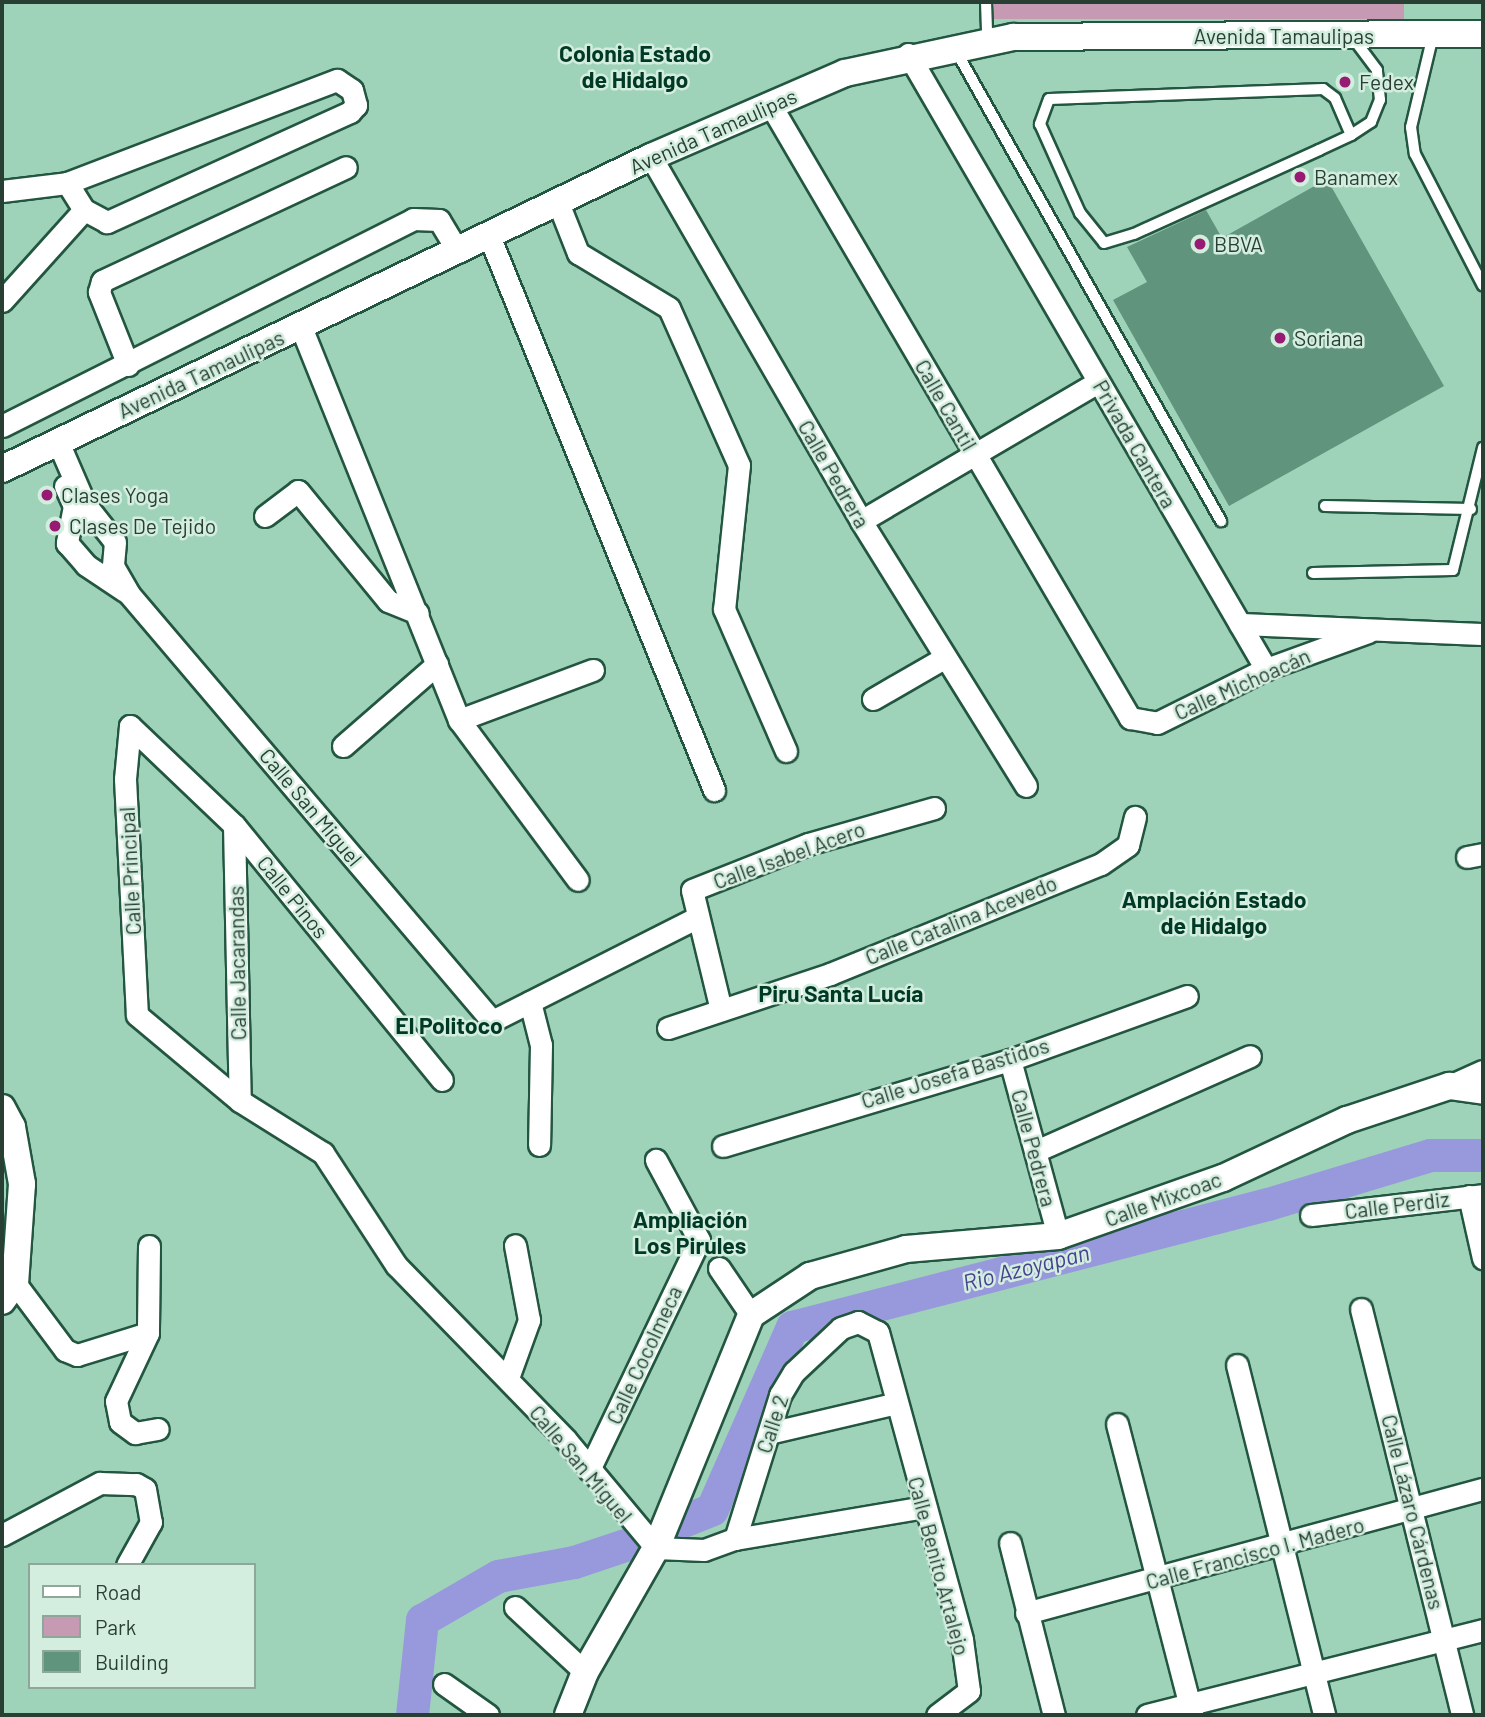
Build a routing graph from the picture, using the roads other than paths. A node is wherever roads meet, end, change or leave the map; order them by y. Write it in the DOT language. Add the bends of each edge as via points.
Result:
graph roads {
  1 [pos="986,2"];
  2 [pos="1483,34"];
  3 [pos="1433,35"];
  4 [pos="1350,36"];
  5 [pos="987,39"];
  6 [pos="953,46"];
  7 [pos="908,54"];
  8 [pos="770,104"];
  9 [pos="1351,135"];
  10 [pos="651,157"];
  11 [pos="346,167"];
  12 [pos="68,183"];
  13 [pos="2,191"];
  14 [pos="559,205"];
  15 [pos="84,210"];
  16 [pos="490,238"];
  17 [pos="458,253"];
  18 [pos="1483,286"];
  19 [pos="2,301"];
  20 [pos="301,327"];
  21 [pos="128,365"];
  22 [pos="1098,382"];
  23 [pos="2,426"];
  24 [pos="53,444"];
  25 [pos="1483,448"];
  26 [pos="974,453"];
  27 [pos="2,469"];
  28 [pos="79,505"];
  29 [pos="1325,506"];
  30 [pos="1471,509"];
  31 [pos="265,516"];
  32 [pos="860,521"];
  33 [pos="1221,521"];
  34 [pos="111,558"];
  35 [pos="86,565"];
  36 [pos="1313,573"];
  37 [pos="129,594"];
  38 [pos="418,613"];
  39 [pos="1240,624"];
  40 [pos="1368,632"];
  41 [pos="1483,634"];
  42 [pos="944,658"];
  43 [pos="437,664"];
  44 [pos="1266,669"];
  45 [pos="593,670"];
  46 [pos="873,699"];
  47 [pos="1122,706"];
  48 [pos="459,720"];
  49 [pos="130,726"];
  50 [pos="343,746"];
  51 [pos="786,751"];
  52 [pos="1026,786"];
  53 [pos="713,790"];
  54 [pos="934,808"];
  55 [pos="1135,817"];
  56 [pos="234,825"];
  57 [pos="578,880"];
  58 [pos="698,917"];
  59 [pos="1186,996"];
  60 [pos="530,1002"];
  61 [pos="721,1010"];
  62 [pos="136,1015"];
  63 [pos="492,1021"];
  64 [pos="668,1028"];
  65 [pos="1250,1056"];
  66 [pos="1010,1060"];
  67 [pos="1483,1071"];
  68 [pos="442,1080"];
  69 [pos="1449,1086"];
  70 [pos="1483,1091"];
  71 [pos="240,1101"];
  72 [pos="2,1108"];
  73 [pos="539,1145"];
  74 [pos="723,1146"];
  75 [pos="1036,1151"];
  76 [pos="656,1160"];
  77 [pos="1476,1196"];
  78 [pos="1311,1215"];
  79 [pos="1058,1236"];
  80 [pos="514,1245"];
  81 [pos="149,1246"];
  82 [pos="1483,1258"];
  83 [pos="719,1268"];
  84 [pos="9,1292"];
  85 [pos="1362,1309"];
  86 [pos="751,1315"];
  87 [pos="878,1332"];
  88 [pos="148,1333"];
  89 [pos="1237,1364"];
  90 [pos="508,1378"];
  91 [pos="893,1404"];
  92 [pos="1117,1423"];
  93 [pos="158,1429"];
  94 [pos="769,1433"];
  95 [pos="589,1470"];
  96 [pos="1483,1489"];
  97 [pos="925,1507"];
  98 [pos="1413,1509"];
  99 [pos="2,1535"];
  100 [pos="735,1539"];
  101 [pos="1010,1543"];
  102 [pos="1283,1545"];
  103 [pos="656,1548"];
  104 [pos="128,1563"];
  105 [pos="1155,1581"];
  106 [pos="514,1607"];
  107 [pos="1026,1613"];
  108 [pos="1483,1630"];
  109 [pos="1445,1640"];
  110 [pos="585,1672"];
  111 [pos="1314,1674"];
  112 [pos="444,1684"];
  113 [pos="1191,1709"];
  114 [pos="488,1715"];
  115 [pos="568,1715"];
  116 [pos="937,1715"];
  117 [pos="1054,1715"];
  118 [pos="1147,1715"];
  119 [pos="1324,1715"];
  120 [pos="1462,1715"];
  1 -- 5 [label="lane"];
  2 -- 3 [label="street, Avenida Tamaulipas"];
  3 -- 4 [label="street, Avenida Tamaulipas"];
  3 -- 18 [label="lane" via="1411,127 1415,154"];
  4 -- 5 [label="street, Avenida Tamaulipas"];
  4 -- 9 [label="lane" via="1377,70 1380,100 1371,122"];
  5 -- 6 [label="street, Avenida Tamaulipas"];
  6 -- 7 [label="street, Avenida Tamaulipas"];
  6 -- 33 [label="lane"];
  7 -- 8 [label="street, Avenida Tamaulipas"];
  7 -- 22 [label="street, Privada Cantera"];
  8 -- 10 [label="street, Avenida Tamaulipas"];
  8 -- 26 [label="street, Calle Cantil"];
  9 -- 9 [label="lane" via="1104,243 1080,213 1040,124 1049,99 1323,89 1335,98"];
  10 -- 14 [label="street, Avenida Tamaulipas"];
  10 -- 32 [label="street, Calle Pedrera"];
  11 -- 21 [label="street" via="102,281 99,292"];
  12 -- 13 [label="street"];
  12 -- 15 [label="street"];
  12 -- 15 [label="street" via="337,80 352,90 356,105 350,112 107,222"];
  14 -- 16 [label="street, Avenida Tamaulipas"];
  14 -- 51 [label="street" via="578,253 669,308 739,465 724,609"];
  15 -- 19 [label="street"];
  16 -- 17 [label="street, Avenida Tamaulipas"];
  16 -- 53 [label="street"];
  17 -- 20 [label="street, Avenida Tamaulipas"];
  17 -- 21 [label="street" via="439,220 413,219"];
  20 -- 24 [label="street, Avenida Tamaulipas"];
  20 -- 38 [label="street"];
  21 -- 23 [label="street"];
  22 -- 26 [label="street"];
  22 -- 39 [label="street, Privada Cantera"];
  24 -- 27 [label="street, Avenida Tamaulipas"];
  24 -- 28 [label="street, Calle San Miguel"];
  25 -- 30 [label="lane"];
  26 -- 32 [label="street"];
  26 -- 47 [label="street, Calle Cantil"];
  28 -- 34 [label="street, Calle San Miguel" via="115,542"];
  28 -- 35 [label="street, Calle San Miguel" via="67,543"];
  29 -- 30 [label="lane"];
  30 -- 36 [label="lane" via="1458,564 1446,573"];
  31 -- 38 [label="street" via="298,491 388,601"];
  32 -- 42 [label="street, Calle Pedrera"];
  34 -- 35 [label="street"];
  34 -- 37 [label="street, Calle San Miguel"];
  35 -- 37 [label="street, Calle San Miguel"];
  37 -- 63 [label="street, Calle San Miguel"];
  38 -- 43 [label="street"];
  39 -- 40 [label="street"];
  39 -- 44 [label="street, Privada Cantera"];
  40 -- 41 [label="street"];
  40 -- 44 [label="street, Calle Michoacán"];
  42 -- 46 [label="street"];
  42 -- 52 [label="street, Calle Pedrera"];
  43 -- 48 [label="street"];
  43 -- 50 [label="street"];
  44 -- 47 [label="street, Calle Michoacán" via="1157,723 1130,718"];
  45 -- 48 [label="street"];
  48 -- 57 [label="street"];
  49 -- 56 [label="street, Calle Pinos"];
  49 -- 62 [label="street, Calle Principal" via="125,779"];
  54 -- 58 [label="street, Calle Isabel Acero" via="808,844 692,890"];
  55 -- 61 [label="street, Calle Catalina Acevedo" via="1128,845 1101,864 830,974"];
  56 -- 68 [label="street, Calle Pinos"];
  56 -- 71 [label="street, Calle Jacarandas"];
  58 -- 60 [label="street, Calle Isabel Acero"];
  58 -- 61 [label="street"];
  59 -- 66 [label="street, Calle Josefa Bastidos"];
  60 -- 63 [label="street, Calle Isabel Acero"];
  60 -- 73 [label="street" via="541,1045"];
  61 -- 64 [label="street, Calle Catalina Acevedo"];
  62 -- 71 [label="street, Calle San Miguel"];
  65 -- 75 [label="street"];
  66 -- 74 [label="street, Calle Josefa Bastidos"];
  66 -- 75 [label="street, Calle Pedrera"];
  67 -- 69 [label="street"];
  69 -- 70 [label="street"];
  69 -- 79 [label="street, Calle Mixcoac" via="1347,1120 1140,1210"];
  71 -- 90 [label="street, Calle San Miguel" via="323,1153 396,1265"];
  72 -- 84 [label="street" via="12,1127 22,1184"];
  75 -- 79 [label="street, Calle Pedrera"];
  76 -- 95 [label="street, Calle Cocolmeca" via="699,1240"];
  77 -- 78 [label="street, Calle Perdiz"];
  77 -- 82 [label="street"];
  79 -- 86 [label="street, Calle Mixcoac" via="906,1249 810,1276"];
  80 -- 90 [label="street" via="529,1320"];
  81 -- 88 [label="street"];
  83 -- 86 [label="street"];
  84 -- 88 [label="street" via="65,1350 77,1355"];
  85 -- 98 [label="street, Calle Lázaro Cárdenas"];
  86 -- 103 [label="street"];
  87 -- 91 [label="street, Calle Benito Artalejo"];
  87 -- 94 [label="street, Calle 2" via="858,1322 819,1346 779,1395"];
  88 -- 93 [label="street" via="116,1401 120,1422 135,1433"];
  89 -- 102 [label="street"];
  90 -- 95 [label="street, Calle San Miguel"];
  91 -- 94 [label="street"];
  91 -- 97 [label="street, Calle Benito Artalejo"];
  92 -- 105 [label="street"];
  94 -- 100 [label="street, Calle 2"];
  95 -- 103 [label="street, Calle San Miguel"];
  96 -- 98 [label="street, Calle Francisco I. Madero"];
  97 -- 100 [label="street"];
  97 -- 116 [label="street, Calle Benito Artalejo" via="968,1691"];
  98 -- 102 [label="street, Calle Francisco I. Madero"];
  98 -- 109 [label="street, Calle Lázaro Cárdenas"];
  99 -- 104 [label="street" via="100,1483 145,1489 151,1522"];
  100 -- 103 [label="street" via="704,1550"];
  101 -- 107 [label="street"];
  102 -- 105 [label="street, Calle Francisco I. Madero"];
  102 -- 111 [label="street"];
  103 -- 110 [label="street"];
  105 -- 107 [label="street, Calle Francisco I. Madero"];
  105 -- 113 [label="street"];
  106 -- 110 [label="street"];
  107 -- 117 [label="street"];
  108 -- 109 [label="street"];
  109 -- 111 [label="street"];
  109 -- 120 [label="street, Calle Lázaro Cárdenas"];
  110 -- 115 [label="street"];
  111 -- 113 [label="street"];
  111 -- 119 [label="street"];
  112 -- 114 [label="street"];
  113 -- 118 [label="street"];
}
